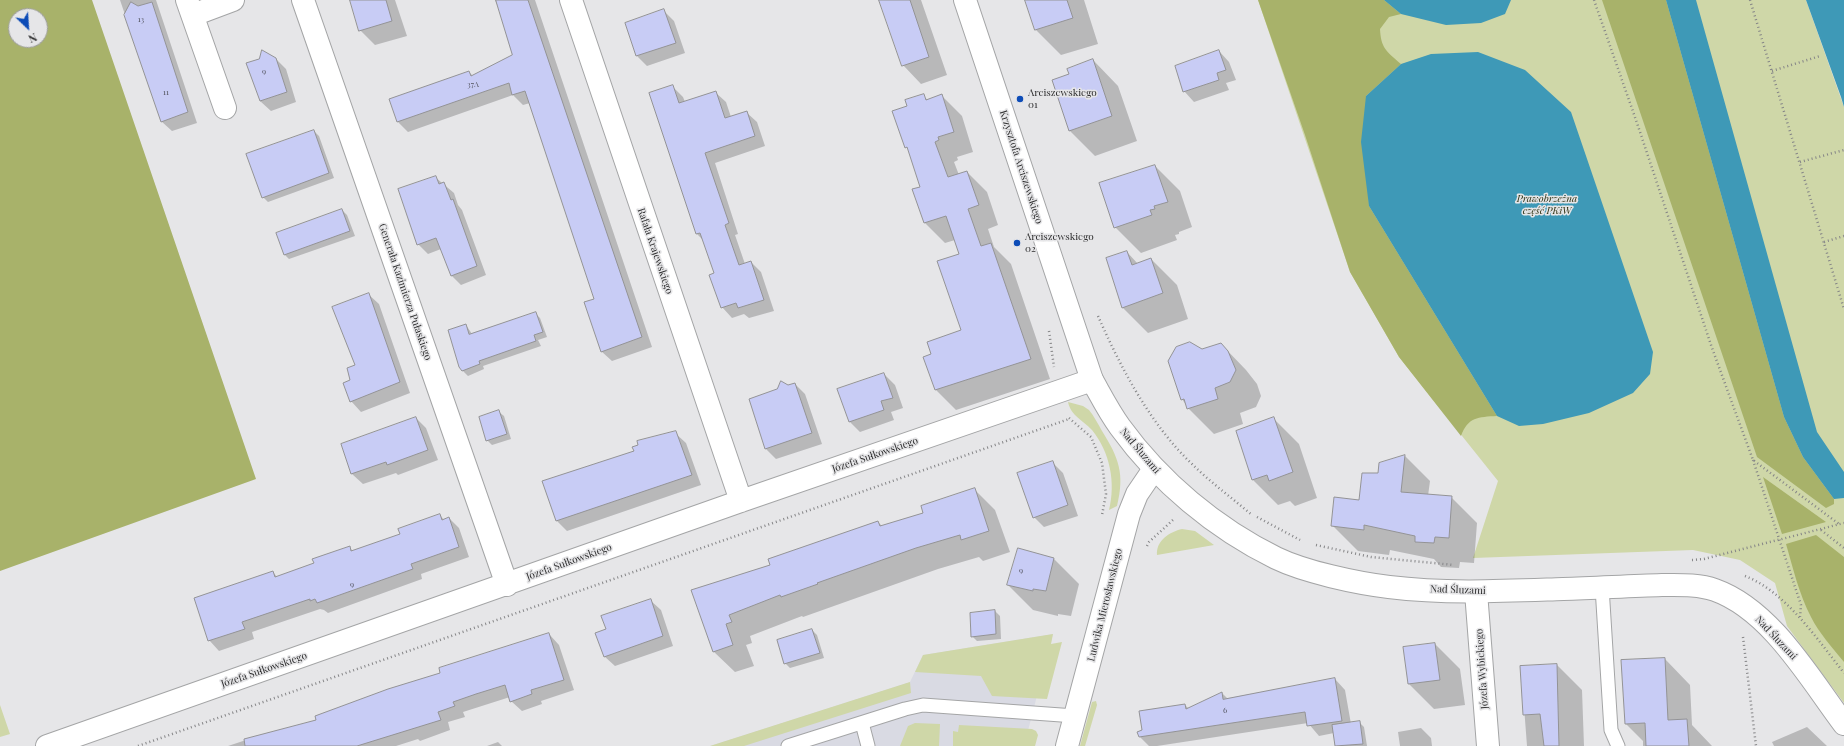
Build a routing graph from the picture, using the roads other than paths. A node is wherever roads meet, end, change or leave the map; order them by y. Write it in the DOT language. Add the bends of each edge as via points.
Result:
graph roads {
  1 [pos="233,0"];
  2 [pos="303,0"];
  3 [pos="571,0"];
  4 [pos="965,0"];
  5 [pos="190,8"];
  6 [pos="225,108"];
  7 [pos="1092,380"];
  8 [pos="1154,469"];
  9 [pos="741,501"];
  10 [pos="507,585"];
  11 [pos="1602,588"];
  12 [pos="1476,592"];
  13 [pos="1075,716"];
  14 [pos="862,723"];
  15 [pos="1844,724"];
  16 [pos="47,746"];
  17 [pos="788,746"];
  18 [pos="868,746"];
  19 [pos="1067,746"];
  20 [pos="1488,746"];
  21 [pos="1618,746"];
  1 -- 5 [label="street"];
  2 -- 10 [label="street, Generała Kazimierza Pułaskiego"];
  3 -- 9 [label="street, Rafała Krajewskiego"];
  4 -- 7 [label="street, Krzysztofa Arciszewskiego"];
  5 -- 6 [label="street"];
  7 -- 8 [label="street, Nad Śluzami" via="1119,425"];
  7 -- 9 [label="street, Józefa Sułkowskiego"];
  8 -- 12 [label="street, Nad Śluzami" via="1229,531 1277,558 1318,573 1388,587"];
  8 -- 13 [label="street, Ludwika Mierosławskiego" via="1137,494 1129,514"];
  9 -- 10 [label="street, Józefa Sułkowskiego"];
  10 -- 16 [label="street, Józefa Sułkowskiego"];
  11 -- 12 [label="street, Nad Śluzami"];
  11 -- 15 [label="street, Nad Śluzami" via="1692,585 1715,590 1734,600 1756,615 1793,655"];
  11 -- 21 [label="lane" via="1611,730"];
  12 -- 20 [label="street, Józefa Wybickiego"];
  13 -- 14 [label="lane" via="923,705"];
  13 -- 19 [label="street, Ludwika Mierosławskiego"];
  14 -- 17 [label="lane"];
  14 -- 18 [label="lane"];
}
